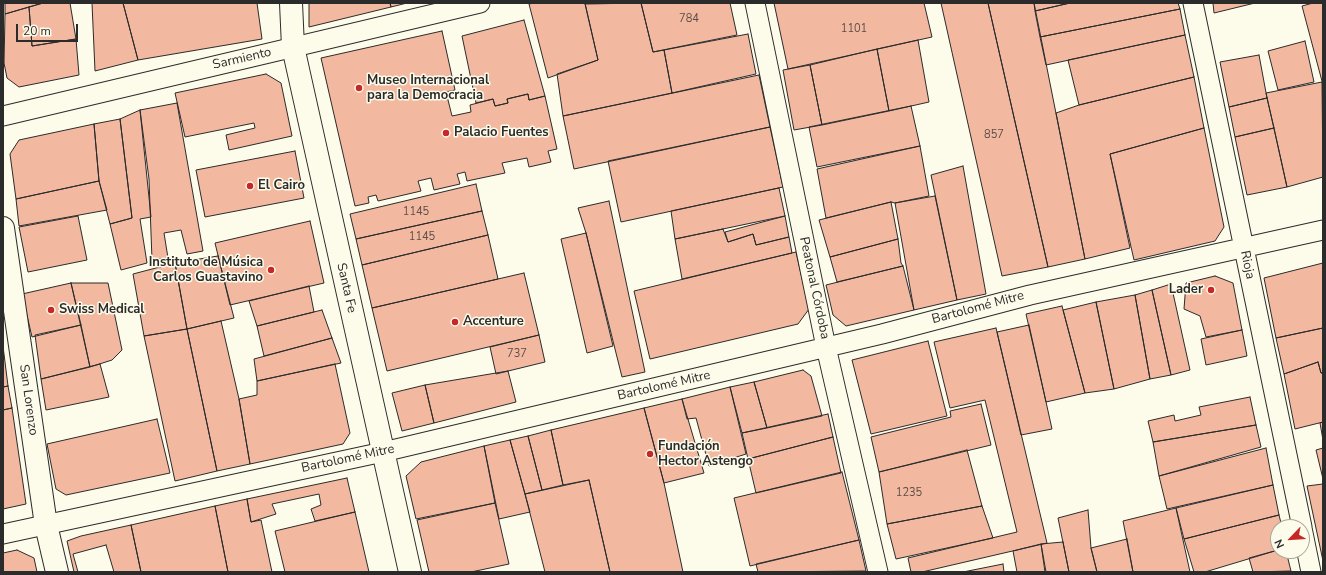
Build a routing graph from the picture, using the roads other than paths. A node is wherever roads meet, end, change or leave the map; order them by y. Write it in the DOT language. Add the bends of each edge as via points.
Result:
graph roads {
  1 [pos="291,3"];
  2 [pos="480,3"];
  3 [pos="755,3"];
  4 [pos="1193,3"];
  5 [pos="292,47"];
  6 [pos="3,116"];
  7 [pos="3,228"];
  8 [pos="1323,230"];
  9 [pos="1243,249"];
  10 [pos="826,348"];
  11 [pos="383,452"];
  12 [pos="1300,519"];
  13 [pos="46,525"];
  14 [pos="3,534"];
  15 [pos="1308,559"];
  16 [pos="57,572"];
  17 [pos="410,572"];
  18 [pos="878,572"];
  19 [pos="1311,572"];
  1 -- 5 [label="main road, Santa Fe"];
  2 -- 5 [label="street, Sarmiento"];
  3 -- 10 [label="street, Peatonal Córdoba"];
  4 -- 9 [label="street, Rioja"];
  5 -- 6 [label="street, Sarmiento"];
  5 -- 11 [label="main road, Santa Fe"];
  7 -- 13 [label="main road, San Lorenzo"];
  8 -- 9 [label="street, Bartolomé Mitre"];
  9 -- 10 [label="street, Bartolomé Mitre" via="1030,295"];
  9 -- 12 [label="street, Rioja"];
  10 -- 11 [label="street, Bartolomé Mitre"];
  10 -- 18 [label="street, Peatonal Córdoba"];
  11 -- 13 [label="street, Bartolomé Mitre"];
  11 -- 17 [label="main road, Santa Fe"];
  13 -- 14 [label="street, Bartolomé Mitre"];
  13 -- 16 [label="main road, San Lorenzo"];
  15 -- 19 [label="street, Rioja"];
}
